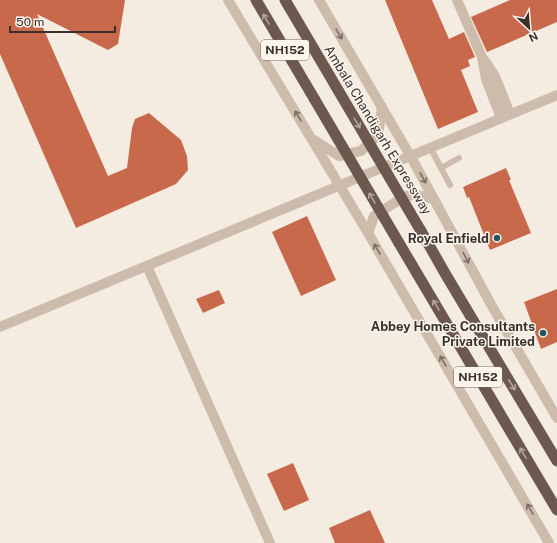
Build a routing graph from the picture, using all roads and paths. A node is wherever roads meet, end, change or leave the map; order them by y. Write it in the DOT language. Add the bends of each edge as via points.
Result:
graph roads {
  1 [pos="228,0"];
  2 [pos="256,0"];
  3 [pos="285,0"];
  4 [pos="319,0"];
  5 [pos="457,0"];
  6 [pos="557,95"];
  7 [pos="382,107"];
  8 [pos="506,116"];
  9 [pos="311,138"];
  10 [pos="431,149"];
  11 [pos="411,157"];
  12 [pos="459,158"];
  13 [pos="441,168"];
  14 [pos="450,185"];
  15 [pos="340,186"];
  16 [pos="434,199"];
  17 [pos="368,233"];
  18 [pos="147,266"];
  19 [pos="0,328"];
  20 [pos="557,418"];
  21 [pos="557,461"];
  22 [pos="557,510"];
  23 [pos="270,543"];
  24 [pos="549,543"];
  9 -- 1 [label="street, one-way"];
  22 -- 2 [label="highway, NH152, one-way, bridge"];
  3 -- 21 [label="highway, Ambala Chandigarh Expressway / NH152, one-way, bridge"];
  4 -- 7 [label="street, one-way"];
  5 -- 8 [label="street" via="482,57 486,79"];
  6 -- 8 [label="street"];
  7 -- 9 [label="street" via="378,135 362,151 340,156"];
  7 -- 11 [label="street"];
  8 -- 10 [label="street"];
  9 -- 15 [label="street"];
  10 -- 11 [label="street"];
  10 -- 13 [label="lane"];
  11 -- 15 [label="street"];
  11 -- 16 [label="street, one-way"];
  12 -- 13 [label="lane"];
  13 -- 14 [label="lane"];
  15 -- 17 [label="street"];
  15 -- 18 [label="street"];
  16 -- 17 [label="street" via="416,195 405,196 374,216"];
  16 -- 20 [label="street, one-way"];
  24 -- 17 [label="street, one-way"];
  18 -- 19 [label="street"];
  18 -- 23 [label="street"];
}
